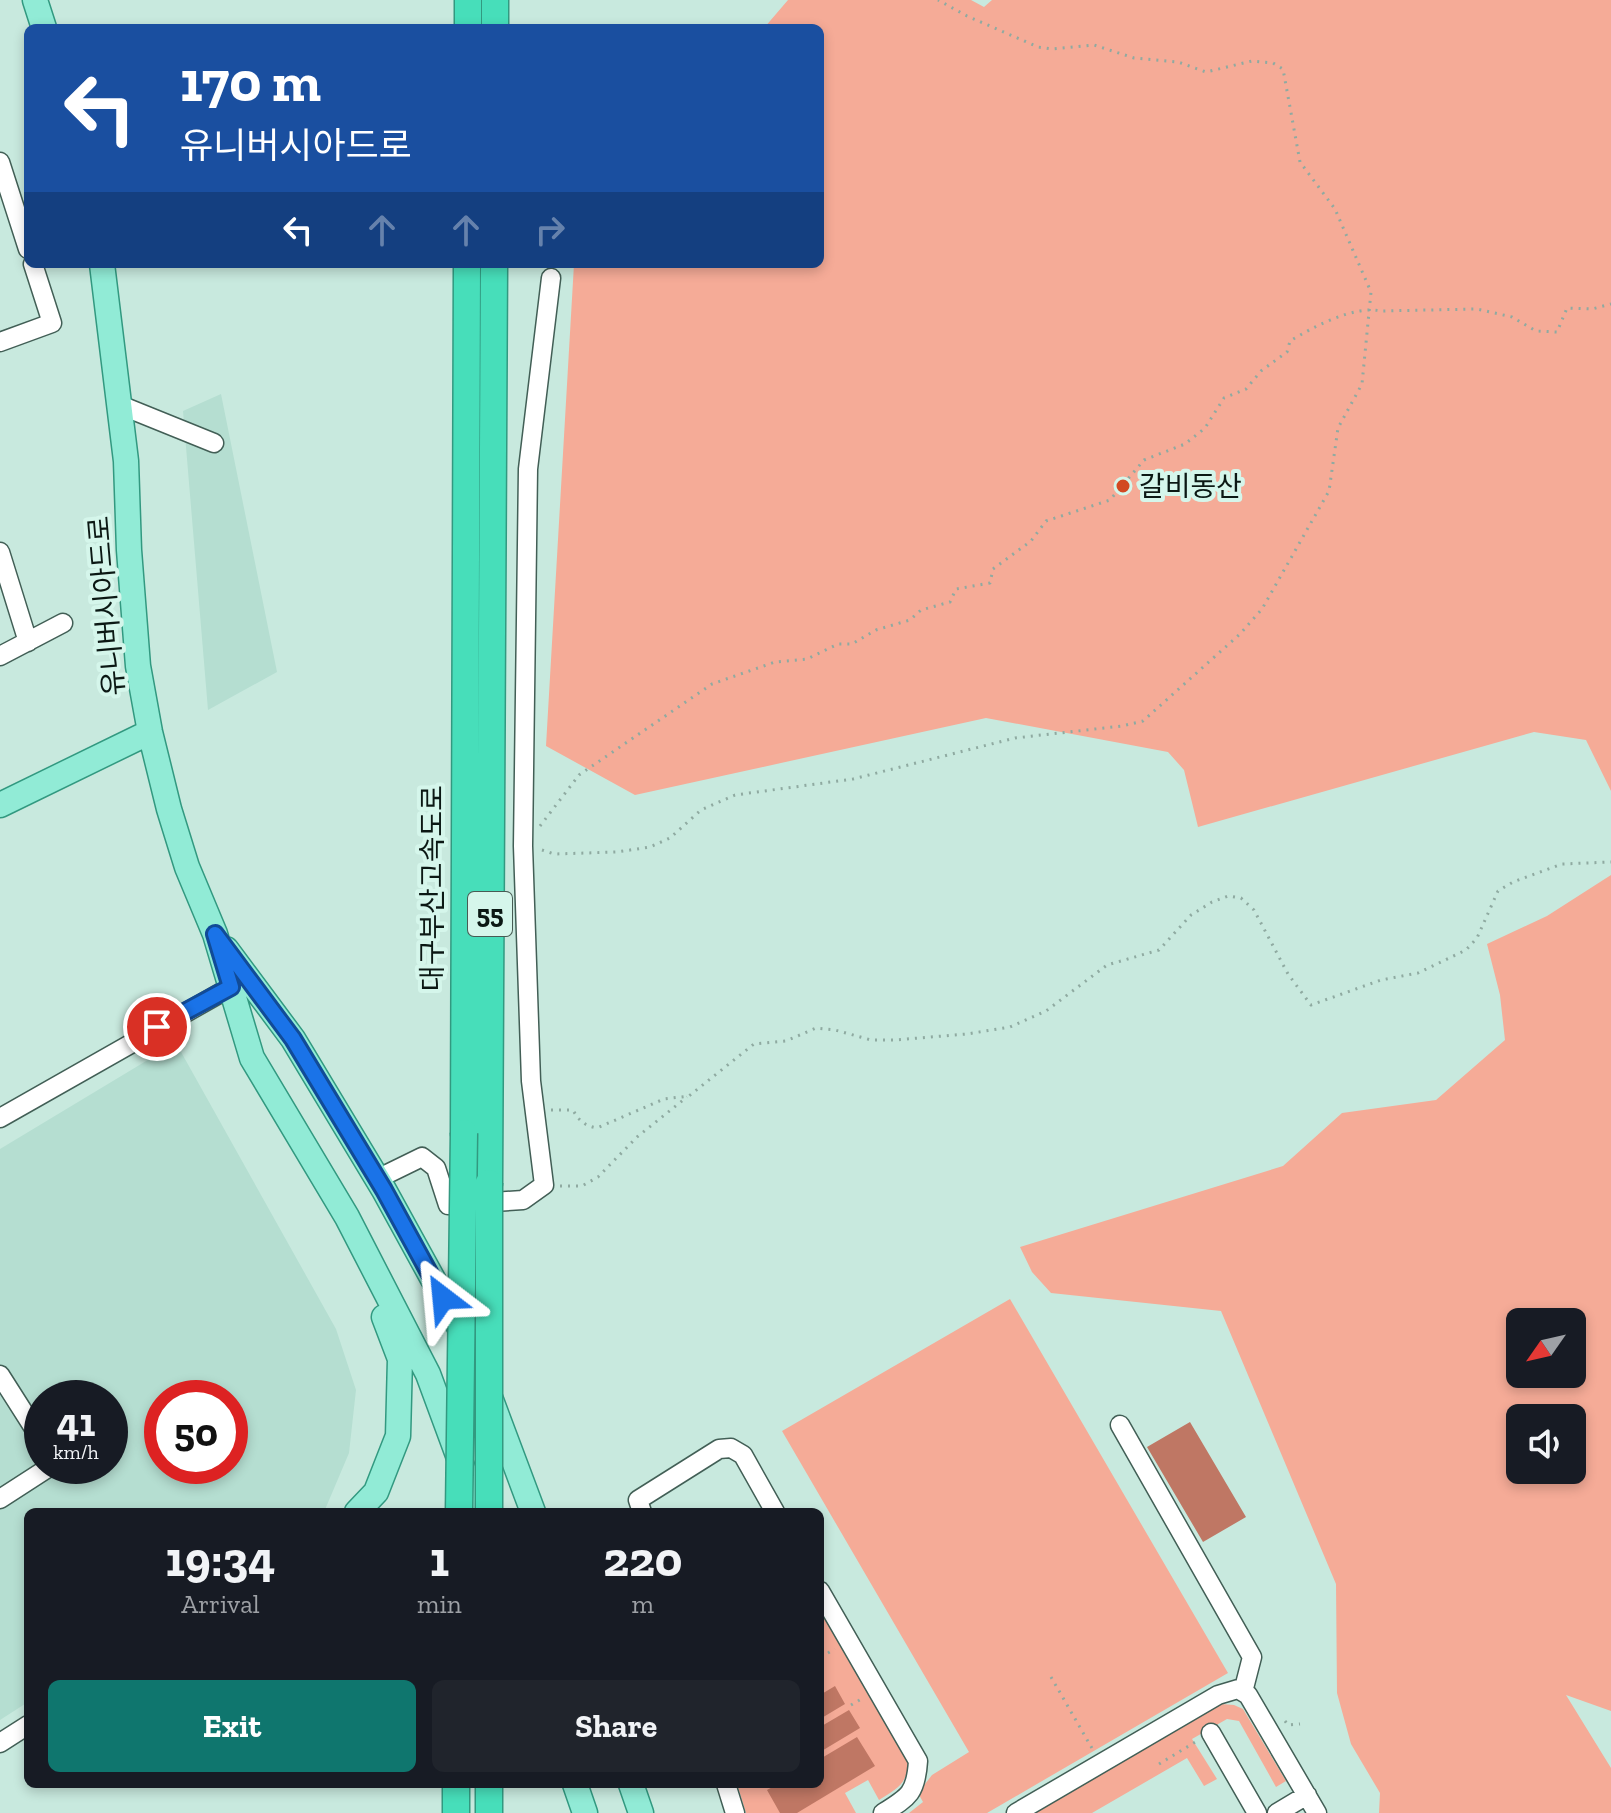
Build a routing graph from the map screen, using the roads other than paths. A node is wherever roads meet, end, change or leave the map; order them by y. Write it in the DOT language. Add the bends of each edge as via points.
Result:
graph roads {
  1 [pos="35,0"];
  2 [pos="468,0"];
  3 [pos="495,0"];
  4 [pos="43,24"];
  5 [pos="468,24"];
  6 [pos="495,24"];
  7 [pos="0,162"];
  8 [pos="24,237"];
  9 [pos="34,268"];
  10 [pos="103,268"];
  11 [pos="467,268"];
  12 [pos="494,268"];
  13 [pos="551,278"];
  14 [pos="0,342"];
  15 [pos="120,405"];
  16 [pos="214,443"];
  17 [pos="0,552"];
  18 [pos="63,623"];
  19 [pos="28,642"];
  20 [pos="0,656"];
  21 [pos="150,732"];
  22 [pos="0,805"];
  23 [pos="215,934"];
  24 [pos="231,987"];
  25 [pos="0,1118"];
  26 [pos="377,1179"];
  27 [pos="347,1217"];
  28 [pos="0,1375"];
  29 [pos="24,1413"];
  30 [pos="1120,1425"];
  31 [pos="24,1483"];
  32 [pos="0,1499"];
  33 [pos="361,1508"];
  34 [pos="459,1508"];
  35 [pos="478,1508"];
  36 [pos="489,1508"];
  37 [pos="532,1508"];
  38 [pos="641,1508"];
  39 [pos="773,1508"];
  40 [pos="824,1598"];
  41 [pos="1243,1692"];
  42 [pos="24,1728"];
  43 [pos="1211,1733"];
  44 [pos="0,1743"];
  45 [pos="456,1788"];
  46 [pos="489,1788"];
  47 [pos="576,1788"];
  48 [pos="632,1788"];
  49 [pos="727,1788"];
  50 [pos="1307,1795"];
  51 [pos="456,1813"];
  52 [pos="489,1813"];
  53 [pos="585,1813"];
  54 [pos="641,1813"];
  55 [pos="735,1813"];
  56 [pos="883,1813"];
  57 [pos="1016,1813"];
  58 [pos="1257,1813"];
  59 [pos="1277,1813"];
  60 [pos="1317,1813"];
  1 -- 4 [label="main road"];
  2 -- 5 [label="highway"];
  3 -- 6 [label="highway"];
  7 -- 8 [label="street"];
  9 -- 14 [label="street" via="52,323"];
  10 -- 15 [label="main road, 유니버시아드로"];
  11 -- 34 [label="highway, 대구부산고속도로 / 55, bridge"];
  12 -- 36 [label="highway, 대구부산고속도로 / 55, bridge"];
  13 -- 26 [label="street" via="528,469 531,1081 544,1185 523,1200 448,1205 436,1168 422,1157"];
  15 -- 16 [label="street"];
  15 -- 21 [label="main road, 유니버시아드로" via="138,666"];
  17 -- 19 [label="street"];
  18 -- 19 [label="street"];
  19 -- 20 [label="street"];
  21 -- 22 [label="main road"];
  21 -- 23 [label="main road, 유니버시아드로" via="187,867"];
  23 -- 24 [label="main road, 유니버시아드로"];
  23 -- 26 [label="main road, 유니버시아드로" via="293,1039"];
  24 -- 25 [label="street"];
  24 -- 27 [label="main road, 유니버시아드로" via="252,1058"];
  26 -- 37 [label="main road, 유니버시아드로" via="473,1352"];
  27 -- 33 [label="main road" via="400,1359 398,1436 376,1492"];
  27 -- 35 [label="main road, 유니버시아드로" via="428,1374"];
  28 -- 29 [label="street"];
  30 -- 41 [label="street" via="1252,1657"];
  31 -- 32 [label="street"];
  38 -- 39 [label="street" via="638,1500 719,1449 731,1448 743,1455"];
  40 -- 56 [label="street" via="918,1761 909,1798"];
  41 -- 50 [label="street"];
  41 -- 57 [label="street" via="1218,1695"];
  42 -- 44 [label="street"];
  43 -- 58 [label="street"];
  45 -- 51 [label="highway"];
  46 -- 52 [label="highway"];
  47 -- 53 [label="main road"];
  48 -- 54 [label="main road"];
  49 -- 55 [label="street"];
  50 -- 59 [label="street"];
  50 -- 60 [label="street"];
}
